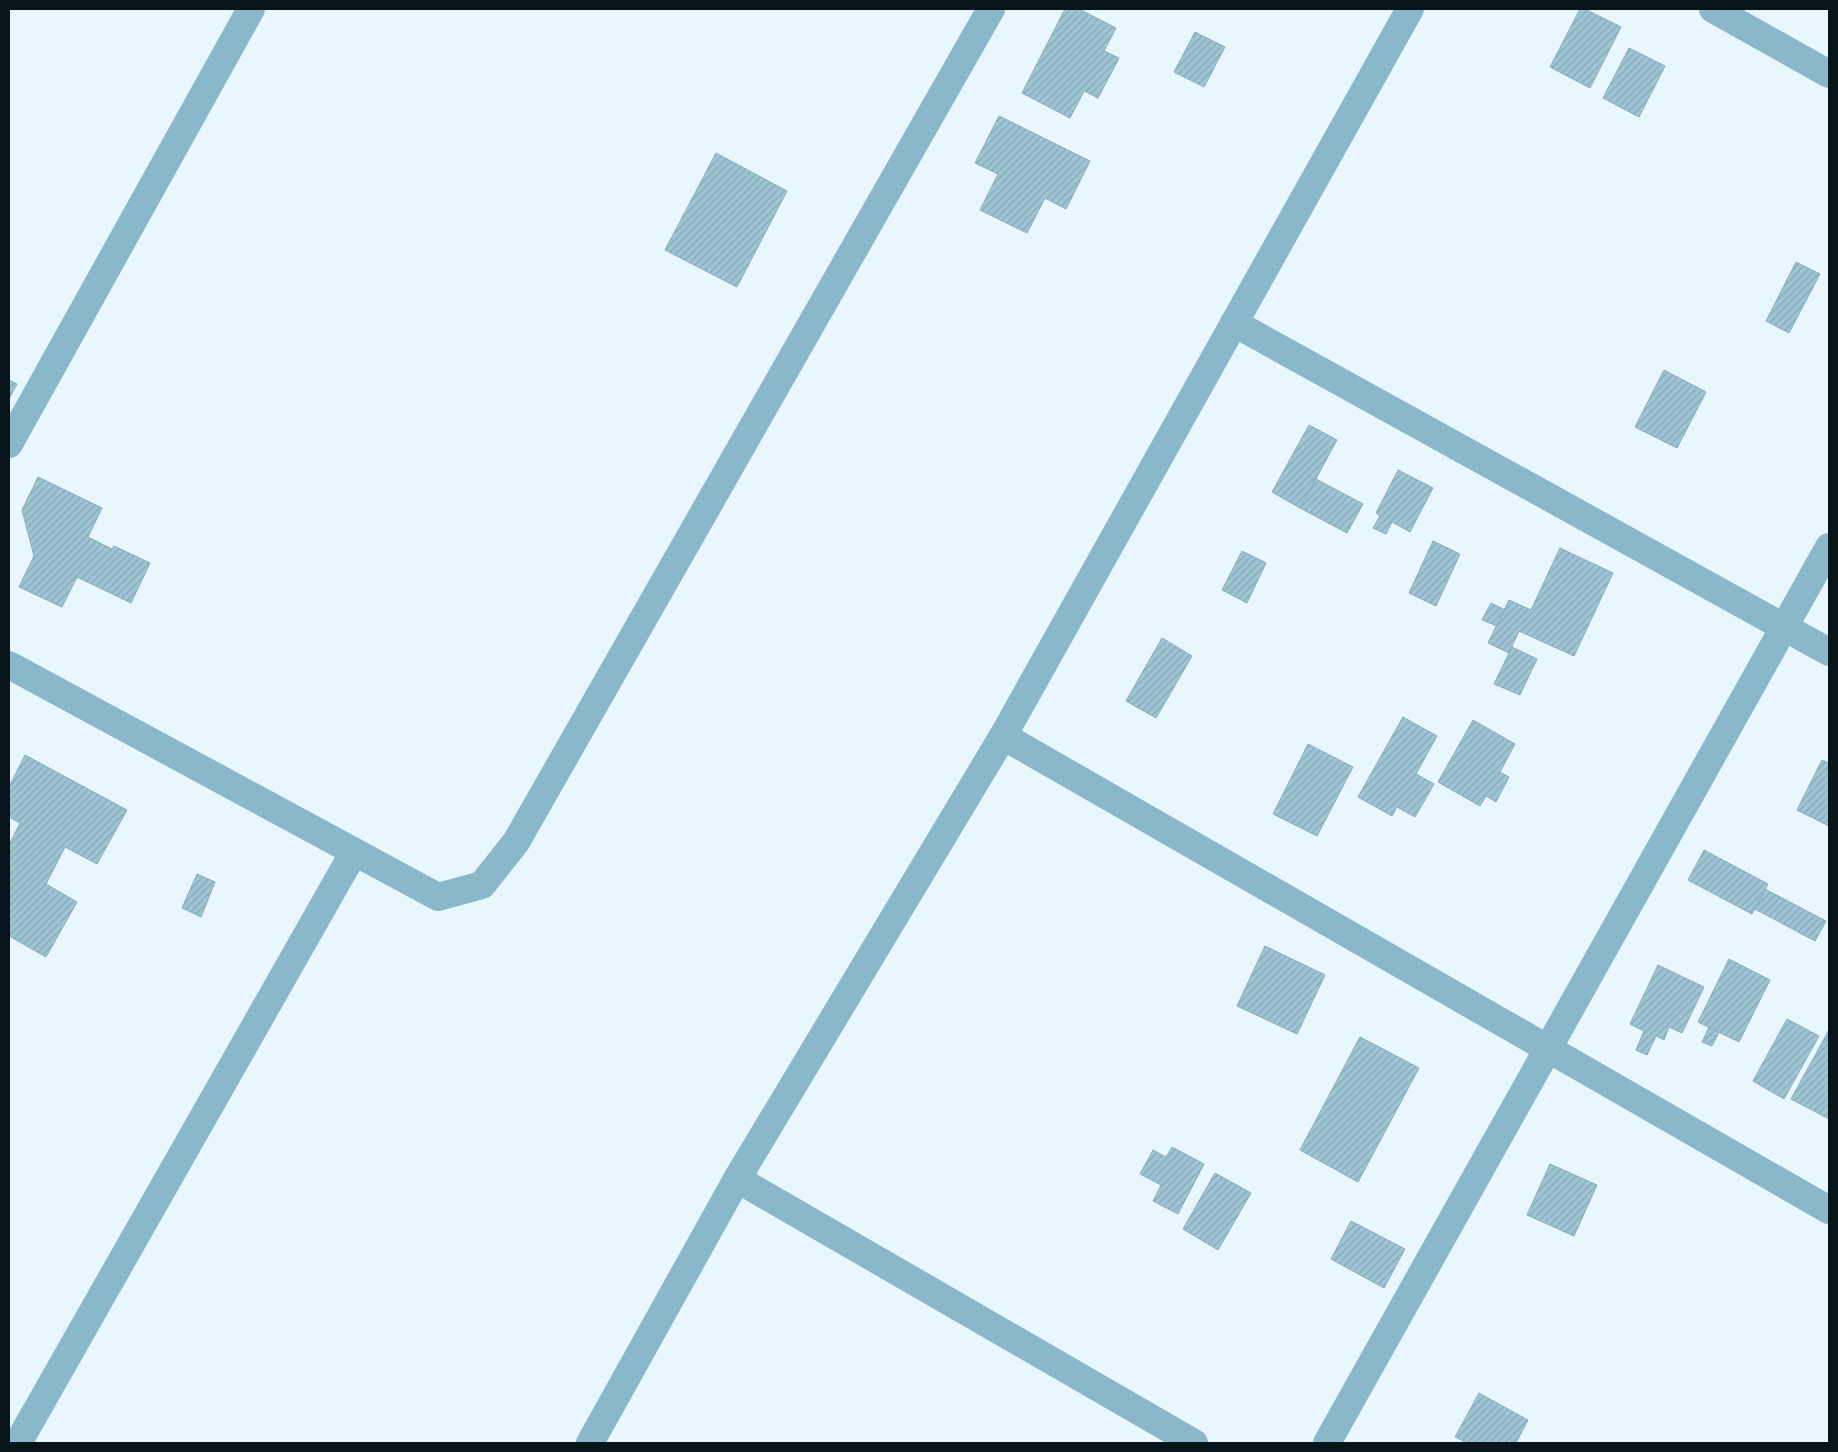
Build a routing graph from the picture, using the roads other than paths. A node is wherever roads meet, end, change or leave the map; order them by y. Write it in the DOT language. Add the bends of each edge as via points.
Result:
graph roads {
  1 [pos="251,9"];
  2 [pos="991,9"];
  3 [pos="1410,9"];
  4 [pos="1713,9"];
  5 [pos="1829,74"];
  6 [pos="1234,323"];
  7 [pos="9,444"];
  8 [pos="1829,547"];
  9 [pos="1784,627"];
  10 [pos="1829,652"];
  11 [pos="9,665"];
  12 [pos="1004,736"];
  13 [pos="354,852"];
  14 [pos="1548,1048"];
  15 [pos="737,1179"];
  16 [pos="1829,1210"];
  17 [pos="18,1443"];
  18 [pos="590,1443"];
  19 [pos="1194,1443"];
  20 [pos="1327,1443"];
  1 -- 7 [label="street"];
  2 -- 13 [label="street" via="516,842 482,885 438,897"];
  3 -- 6 [label="street"];
  4 -- 5 [label="street"];
  6 -- 9 [label="street"];
  6 -- 12 [label="street"];
  8 -- 9 [label="street"];
  9 -- 10 [label="street"];
  9 -- 14 [label="street"];
  11 -- 13 [label="street"];
  12 -- 14 [label="street"];
  12 -- 15 [label="street"];
  13 -- 17 [label="street"];
  14 -- 16 [label="street"];
  14 -- 20 [label="street"];
  15 -- 18 [label="street"];
  15 -- 19 [label="street"];
}
